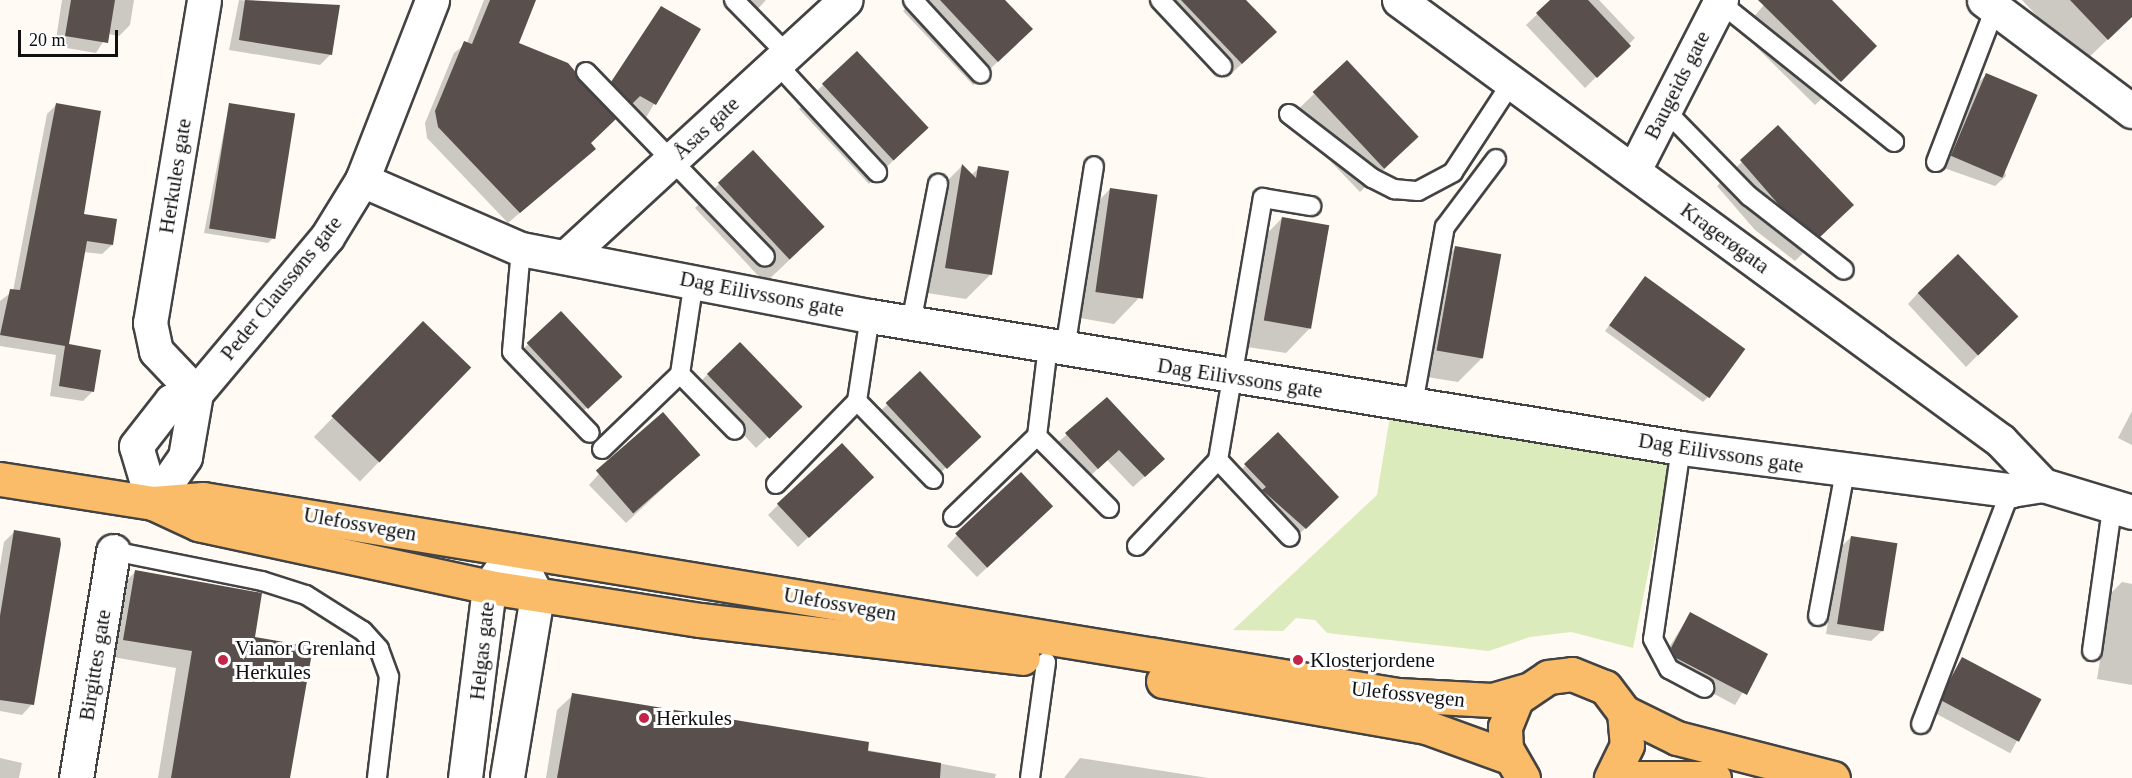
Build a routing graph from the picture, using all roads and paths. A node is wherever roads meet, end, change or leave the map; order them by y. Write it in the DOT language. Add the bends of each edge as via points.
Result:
graph roads {
  1 [pos="204,0"];
  2 [pos="432,0"];
  3 [pos="734,0"];
  4 [pos="845,0"];
  5 [pos="913,0"];
  6 [pos="1160,0"];
  7 [pos="1399,0"];
  8 [pos="1719,1"];
  9 [pos="1990,4"];
  10 [pos="781,58"];
  11 [pos="1222,66"];
  12 [pos="586,72"];
  13 [pos="981,74"];
  14 [pos="1512,82"];
  15 [pos="1664,109"];
  16 [pos="2132,111"];
  17 [pos="1289,114"];
  18 [pos="1894,142"];
  19 [pos="674,158"];
  20 [pos="1496,159"];
  21 [pos="1936,162"];
  22 [pos="1094,166"];
  23 [pos="1634,170"];
  24 [pos="877,172"];
  25 [pos="362,180"];
  26 [pos="938,184"];
  27 [pos="1311,206"];
  28 [pos="521,249"];
  29 [pos="568,255"];
  30 [pos="765,257"];
  31 [pos="1844,270"];
  32 [pos="694,280"];
  33 [pos="870,316"];
  34 [pos="911,322"];
  35 [pos="1057,348"];
  36 [pos="680,374"];
  37 [pos="1228,377"];
  38 [pos="196,393"];
  39 [pos="857,401"];
  40 [pos="1413,404"];
  41 [pos="735,430"];
  42 [pos="590,433"];
  43 [pos="1037,436"];
  44 [pos="1681,448"];
  45 [pos="602,449"];
  46 [pos="1218,460"];
  47 [pos="1845,472"];
  48 [pos="0,479"];
  49 [pos="933,479"];
  50 [pos="776,484"];
  51 [pos="2043,485"];
  52 [pos="2011,490"];
  53 [pos="153,503"];
  54 [pos="1109,508"];
  55 [pos="2122,511"];
  56 [pos="953,517"];
  57 [pos="1290,537"];
  58 [pos="1137,546"];
  59 [pos="514,550"];
  60 [pos="113,551"];
  61 [pos="489,588"];
  62 [pos="537,596"];
  63 [pos="1818,616"];
  64 [pos="2092,651"];
  65 [pos="1046,662"];
  66 [pos="1704,688"];
  67 [pos="1526,690"];
  68 [pos="1624,712"];
  69 [pos="1921,724"];
  70 [pos="1516,768"];
  71 [pos="76,778"];
  72 [pos="376,778"];
  73 [pos="465,778"];
  74 [pos="507,778"];
  75 [pos="1030,778"];
  76 [pos="1611,778"];
  77 [pos="1634,778"];
  78 [pos="1714,778"];
  79 [pos="1833,778"];
  1 -- 38 [label="street, Herkules gate" via="150,323 156,351"];
  2 -- 25 [label="street, Peder Claussøns gate"];
  3 -- 10 [label="lane"];
  4 -- 10 [label="street, Åsas gate"];
  5 -- 13 [label="lane"];
  6 -- 11 [label="lane"];
  7 -- 14 [label="street, Kragerøgata"];
  8 -- 15 [label="street, Baugeids gate"];
  8 -- 18 [label="lane"];
  9 -- 16 [label="street"];
  9 -- 21 [label="lane"];
  10 -- 19 [label="street, Åsas gate"];
  10 -- 24 [label="lane"];
  12 -- 19 [label="lane"];
  14 -- 17 [label="lane" via="1454,172 1418,190 1394,189 1372,178"];
  14 -- 23 [label="street, Kragerøgata"];
  15 -- 23 [label="street, Baugeids gate"];
  15 -- 31 [label="lane" via="1749,196"];
  19 -- 29 [label="street, Åsas gate"];
  19 -- 30 [label="lane"];
  20 -- 40 [label="lane" via="1445,227"];
  22 -- 35 [label="lane"];
  23 -- 51 [label="street, Kragerøgata" via="2001,441"];
  25 -- 28 [label="street, Dag Eilivssons gate"];
  25 -- 38 [label="street, Peder Claussøns gate" via="327,237"];
  26 -- 34 [label="lane"];
  27 -- 37 [label="lane" via="1263,198"];
  28 -- 29 [label="street, Dag Eilivssons gate"];
  28 -- 42 [label="lane" via="512,352"];
  29 -- 32 [label="street, Dag Eilivssons gate"];
  32 -- 33 [label="street, Dag Eilivssons gate"];
  32 -- 36 [label="lane"];
  33 -- 34 [label="street, Dag Eilivssons gate"];
  33 -- 39 [label="lane"];
  34 -- 35 [label="street, Dag Eilivssons gate"];
  35 -- 37 [label="street, Dag Eilivssons gate"];
  35 -- 43 [label="lane"];
  36 -- 41 [label="lane"];
  36 -- 45 [label="lane"];
  37 -- 40 [label="street, Dag Eilivssons gate"];
  37 -- 46 [label="lane"];
  38 -- 53 [label="street" via="185,457"];
  38 -- 53 [label="street" via="171,401 136,446"];
  39 -- 49 [label="lane"];
  39 -- 50 [label="lane"];
  40 -- 44 [label="street, Dag Eilivssons gate"];
  43 -- 54 [label="lane"];
  43 -- 56 [label="lane"];
  44 -- 47 [label="street, Dag Eilivssons gate"];
  44 -- 66 [label="lane" via="1653,639 1669,669"];
  46 -- 57 [label="lane"];
  46 -- 58 [label="lane"];
  47 -- 52 [label="street, Dag Eilivssons gate"];
  47 -- 63 [label="lane"];
  48 -- 53 [label="main road, Ulefossvegen"];
  51 -- 52 [label="street, Dag Eilivssons gate"];
  51 -- 55 [label="street, Dag Eilivssons gate"];
  52 -- 69 [label="lane"];
  53 -- 59 [label="main road, Ulefossvegen" via="203,499"];
  53 -- 61 [label="main road, Ulefossvegen" via="198,524"];
  55 -- 64 [label="lane"];
  59 -- 61 [label="street, Helgas gate"];
  59 -- 62 [label="street"];
  59 -- 67 [label="main road, Ulefossvegen" via="1398,696 1492,700"];
  60 -- 71 [label="street, Birgittes gate"];
  60 -- 72 [label="lane" via="262,581 306,595 363,631 379,649 389,677"];
  61 -- 62 [label="main road, Ulefossvegen"];
  61 -- 73 [label="street, Helgas gate"];
  62 -- 65 [label="main road, Ulefossvegen"];
  62 -- 74 [label="street, Helgas gate"];
  65 -- 70 [label="main road, Ulefossvegen" via="1392,720"];
  65 -- 75 [label="lane"];
  67 -- 68 [label="main road, Ulefossvegen" via="1548,677 1586,677 1605,687"];
  67 -- 70 [label="main road" via="1505,727"];
  68 -- 76 [label="main road" via="1627,745"];
  68 -- 79 [label="main road" via="1677,738"];
  77 -- 78 [label="main road"];
}
